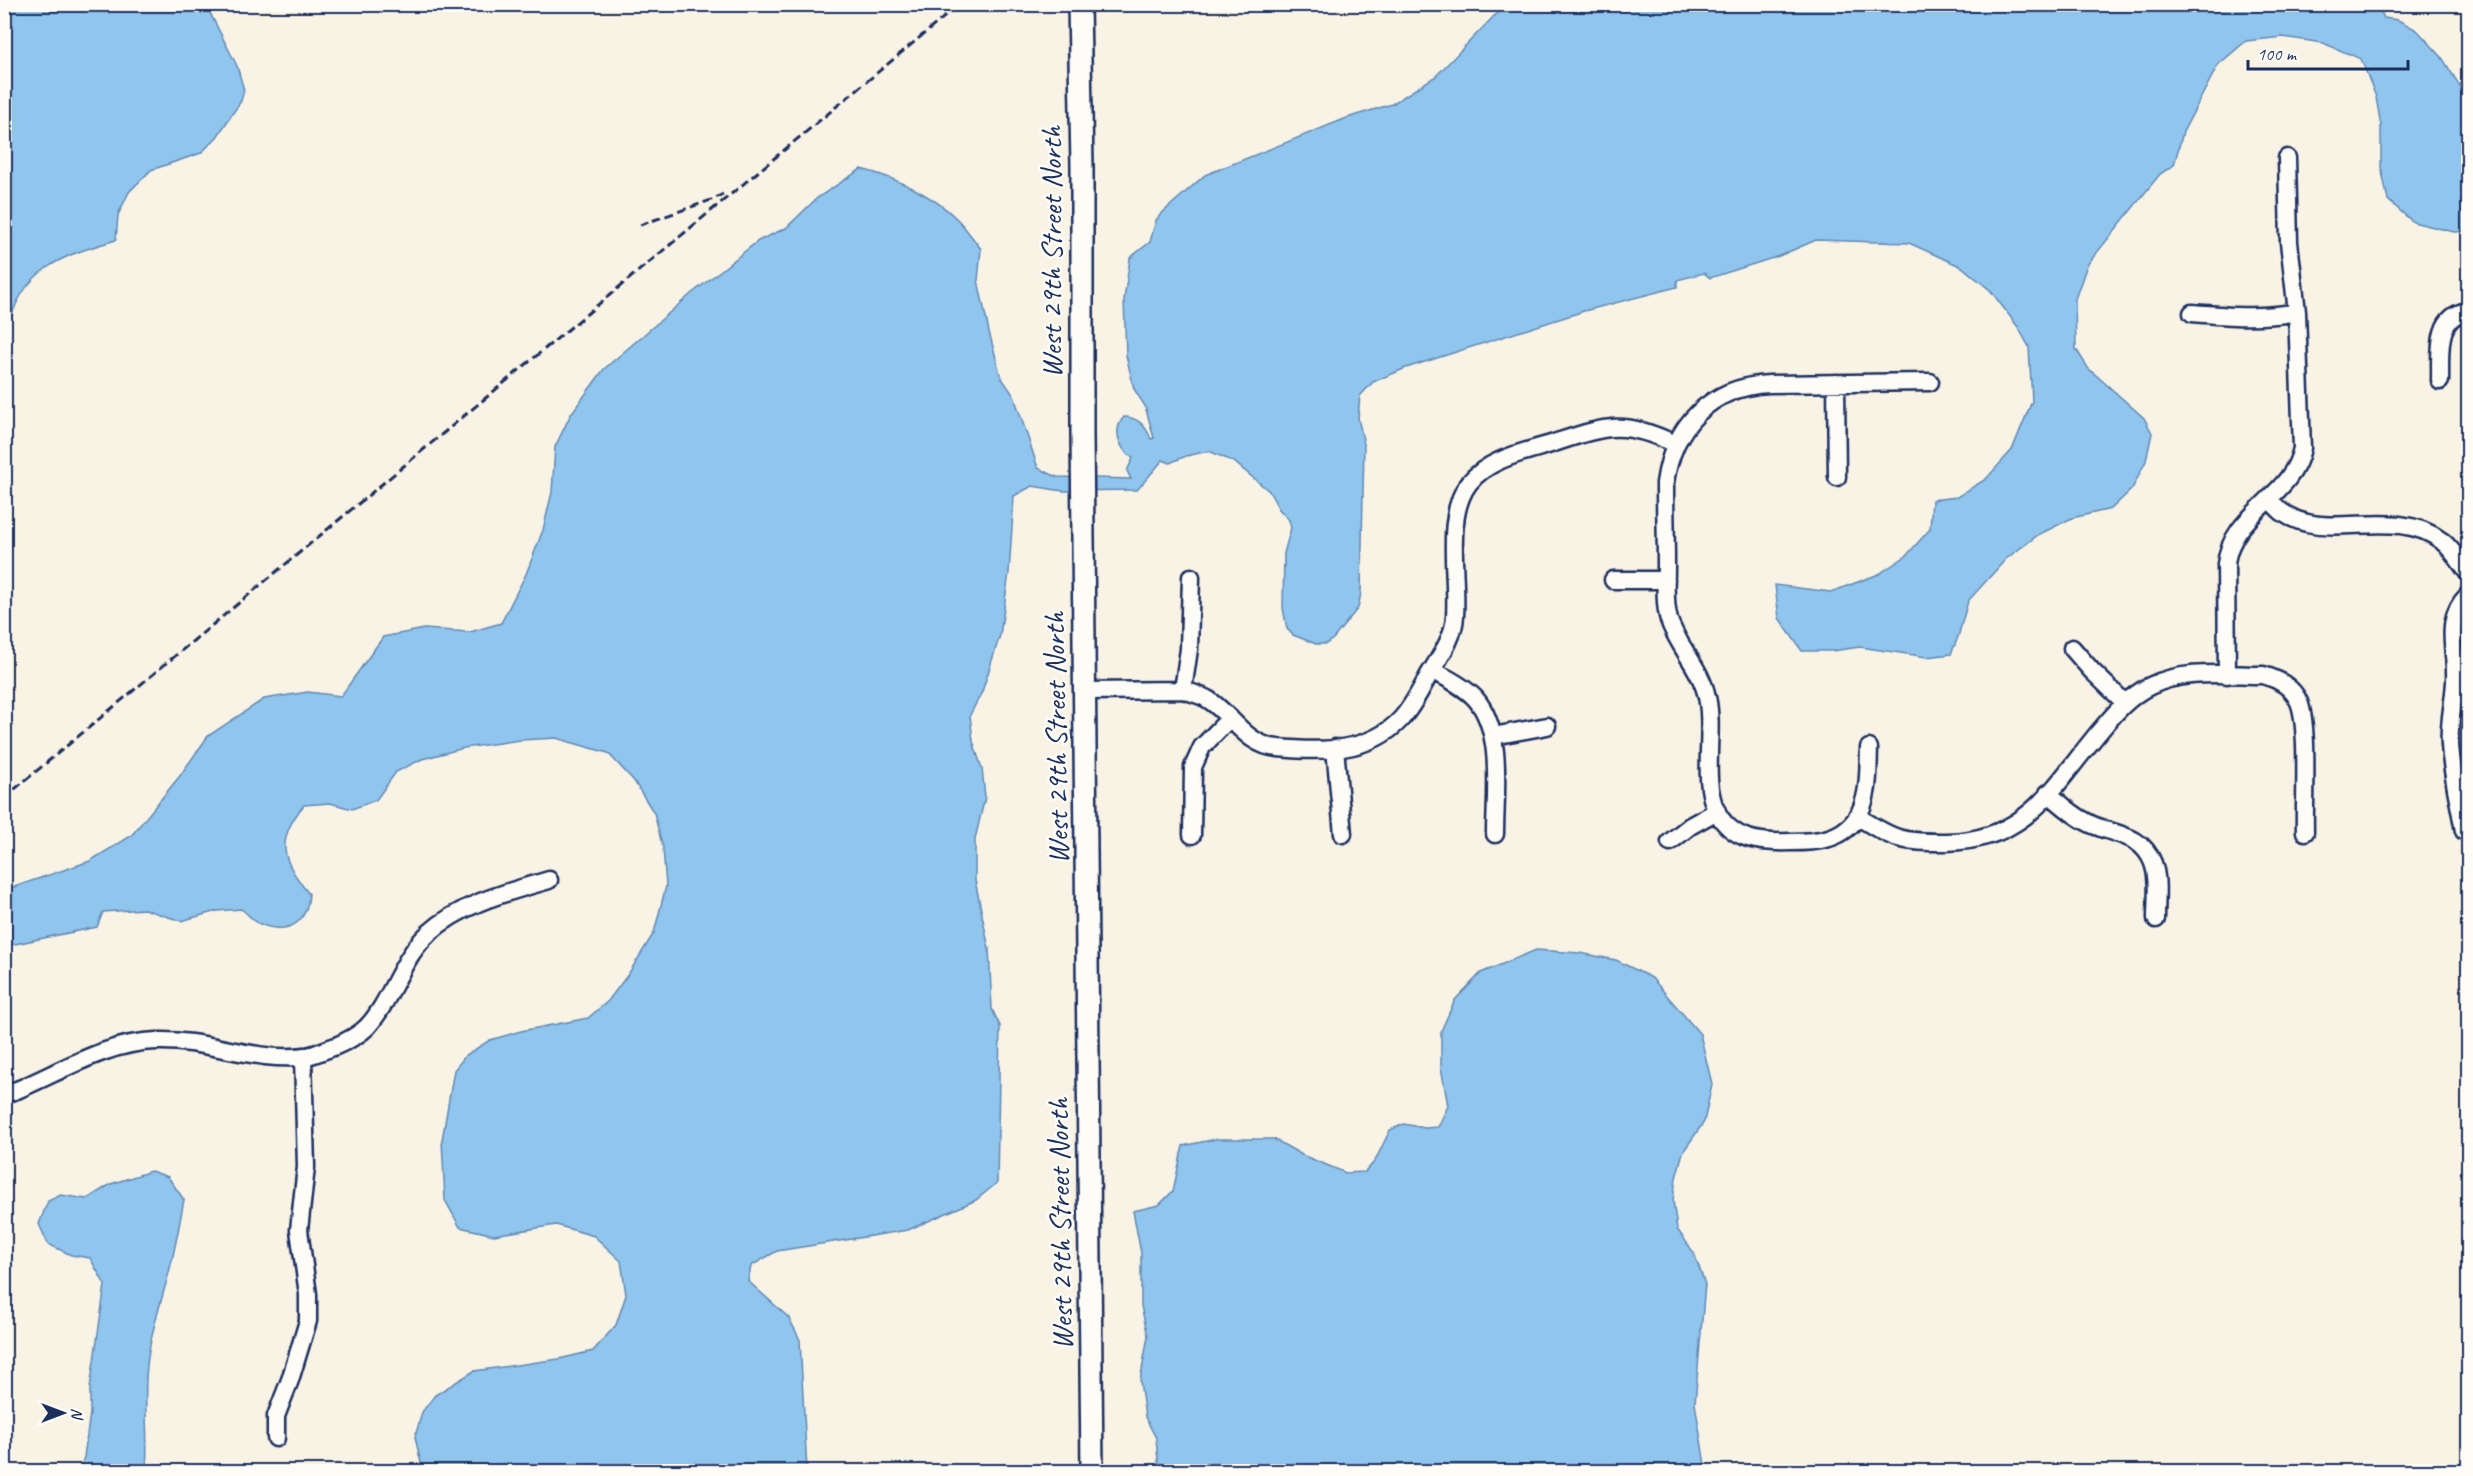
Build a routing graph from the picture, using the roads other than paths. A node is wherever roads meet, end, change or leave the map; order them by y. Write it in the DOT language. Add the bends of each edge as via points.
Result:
graph roads {
  1 [pos="1078,4"];
  2 [pos="2287,158"];
  3 [pos="2469,311"];
  4 [pos="2297,312"];
  5 [pos="2192,313"];
  6 [pos="2440,381"];
  7 [pos="1930,382"];
  8 [pos="1836,383"];
  9 [pos="1676,444"];
  10 [pos="1838,477"];
  11 [pos="2269,499"];
  12 [pos="2469,573"];
  13 [pos="1191,577"];
  14 [pos="1613,580"];
  15 [pos="1666,580"];
  16 [pos="2469,595"];
  17 [pos="2072,648"];
  18 [pos="1432,670"];
  19 [pos="2227,675"];
  20 [pos="1184,690"];
  21 [pos="1085,691"];
  22 [pos="2125,702"];
  23 [pos="1230,718"];
  24 [pos="1547,726"];
  25 [pos="1493,736"];
  26 [pos="1335,748"];
  27 [pos="1869,748"];
  28 [pos="2048,793"];
  29 [pos="1717,812"];
  30 [pos="1857,816"];
  31 [pos="2464,831"];
  32 [pos="2305,832"];
  33 [pos="1343,834"];
  34 [pos="1495,834"];
  35 [pos="1192,835"];
  36 [pos="1670,842"];
  37 [pos="549,880"];
  38 [pos="2156,919"];
  39 [pos="303,1056"];
  40 [pos="4,1094"];
  41 [pos="276,1438"];
  42 [pos="1092,1472"];
  1 -- 21 [label="main road, West 29th Street North"];
  2 -- 4 [label="street" via="2289,242"];
  3 -- 6 [label="street" via="2456,315 2444,327"];
  4 -- 5 [label="street" via="2239,317"];
  4 -- 11 [label="street" via="2302,448 2295,469"];
  7 -- 8 [label="street"];
  8 -- 9 [label="street" via="1764,384 1732,391 1694,417"];
  8 -- 10 [label="street"];
  9 -- 15 [label="street" via="1665,483"];
  9 -- 18 [label="street" via="1645,430 1597,429 1500,461 1477,474 1468,484 1455,516 1455,617 1448,642"];
  11 -- 12 [label="street" via="2283,512 2320,524 2414,527 2442,541"];
  11 -- 19 [label="street" via="2240,528 2228,549"];
  13 -- 20 [label="street"];
  14 -- 15 [label="street"];
  15 -- 29 [label="street" via="1669,618 1707,697 1710,788"];
  16 -- 31 [label="street" via="2457,609 2451,630 2455,681 2450,745"];
  17 -- 22 [label="street"];
  18 -- 25 [label="street" via="1474,698 1489,721"];
  18 -- 26 [label="street" via="1411,706 1392,727 1364,744"];
  19 -- 22 [label="street" via="2164,680"];
  19 -- 32 [label="street" via="2274,678 2298,700 2303,720"];
  20 -- 21 [label="street"];
  20 -- 23 [label="street" via="1207,699"];
  21 -- 42 [label="main road, West 29th Street North"];
  22 -- 28 [label="street"];
  23 -- 26 [label="street" via="1262,745 1281,749"];
  23 -- 35 [label="street" via="1202,747 1193,767"];
  24 -- 25 [label="street"];
  25 -- 34 [label="street"];
  26 -- 33 [label="street"];
  27 -- 30 [label="street" via="1866,794"];
  28 -- 30 [label="street" via="2015,825 1967,842 1900,840"];
  28 -- 38 [label="street" via="2086,822 2130,837 2143,847 2156,875"];
  29 -- 30 [label="street" via="1743,837 1768,843 1828,839 1850,826"];
  29 -- 36 [label="street"];
  37 -- 39 [label="street" via="492,896 429,933 404,965 366,1028 339,1045"];
  39 -- 40 [label="street" via="273,1058 202,1043 156,1041 93,1055"];
  39 -- 41 [label="street" via="306,1167 299,1230 308,1321 276,1416"];
}
